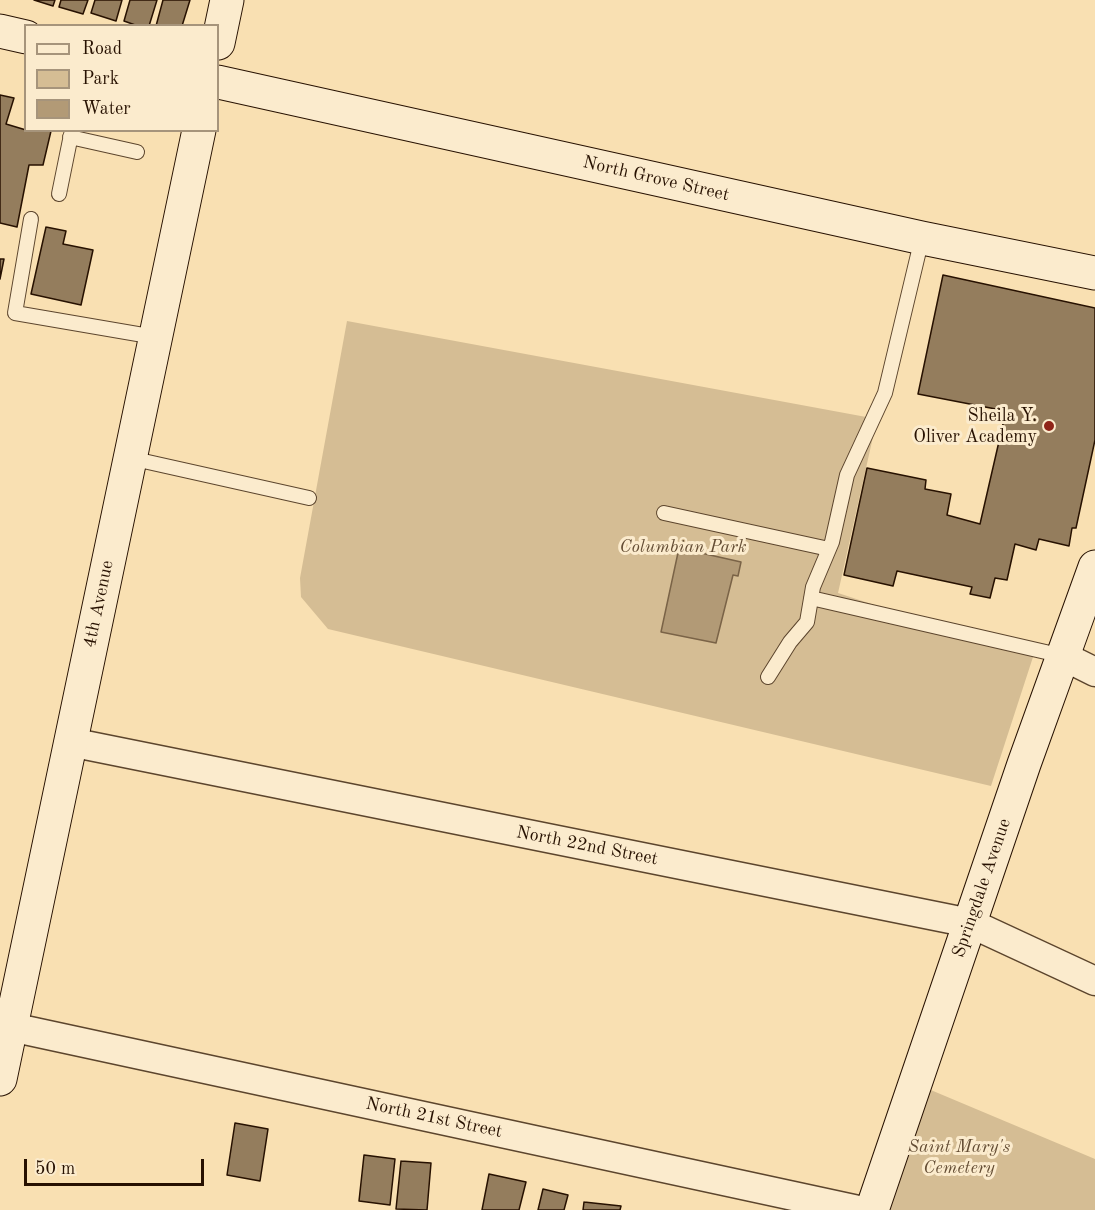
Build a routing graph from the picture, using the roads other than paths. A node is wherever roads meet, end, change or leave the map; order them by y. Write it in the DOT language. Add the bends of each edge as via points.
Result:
graph roads {
  1 [pos="227,0"];
  2 [pos="0,31"];
  3 [pos="24,37"];
  4 [pos="219,38"];
  5 [pos="219,82"];
  6 [pos="199,132"];
  7 [pos="71,134"];
  8 [pos="137,152"];
  9 [pos="59,194"];
  10 [pos="31,219"];
  11 [pos="922,238"];
  12 [pos="1095,273"];
  13 [pos="155,337"];
  14 [pos="130,458"];
  15 [pos="309,498"];
  16 [pos="664,513"];
  17 [pos="830,549"];
  18 [pos="1095,567"];
  19 [pos="811,598"];
  20 [pos="1063,656"];
  21 [pos="1095,672"];
  22 [pos="768,677"];
  23 [pos="70,742"];
  24 [pos="970,923"];
  25 [pos="1095,981"];
  26 [pos="11,1027"];
  27 [pos="0,1079"];
  28 [pos="858,1210"];
  29 [pos="872,1210"];
  1 -- 4 [label="street"];
  2 -- 3 [label="street"];
  5 -- 11 [label="street, North Grove Street"];
  6 -- 13 [label="street, 4th Avenue"];
  7 -- 8 [label="lane"];
  7 -- 9 [label="lane"];
  10 -- 13 [label="lane" via="15,313"];
  11 -- 12 [label="street, North Grove Street"];
  11 -- 17 [label="lane" via="885,393 848,475"];
  13 -- 14 [label="street, 4th Avenue"];
  14 -- 15 [label="lane"];
  14 -- 23 [label="street, 4th Avenue"];
  16 -- 17 [label="lane"];
  17 -- 19 [label="lane"];
  18 -- 20 [label="street, Springdale Avenue"];
  19 -- 20 [label="lane"];
  19 -- 22 [label="lane" via="807,622"];
  20 -- 21 [label="street"];
  20 -- 24 [label="street, Springdale Avenue"];
  23 -- 24 [label="street, North 22nd Street"];
  23 -- 26 [label="street, 4th Avenue"];
  24 -- 25 [label="street, North 22nd Street"];
  24 -- 29 [label="street, Springdale Avenue"];
  26 -- 27 [label="street, 4th Avenue"];
  26 -- 28 [label="street, North 21st Street"];
}
